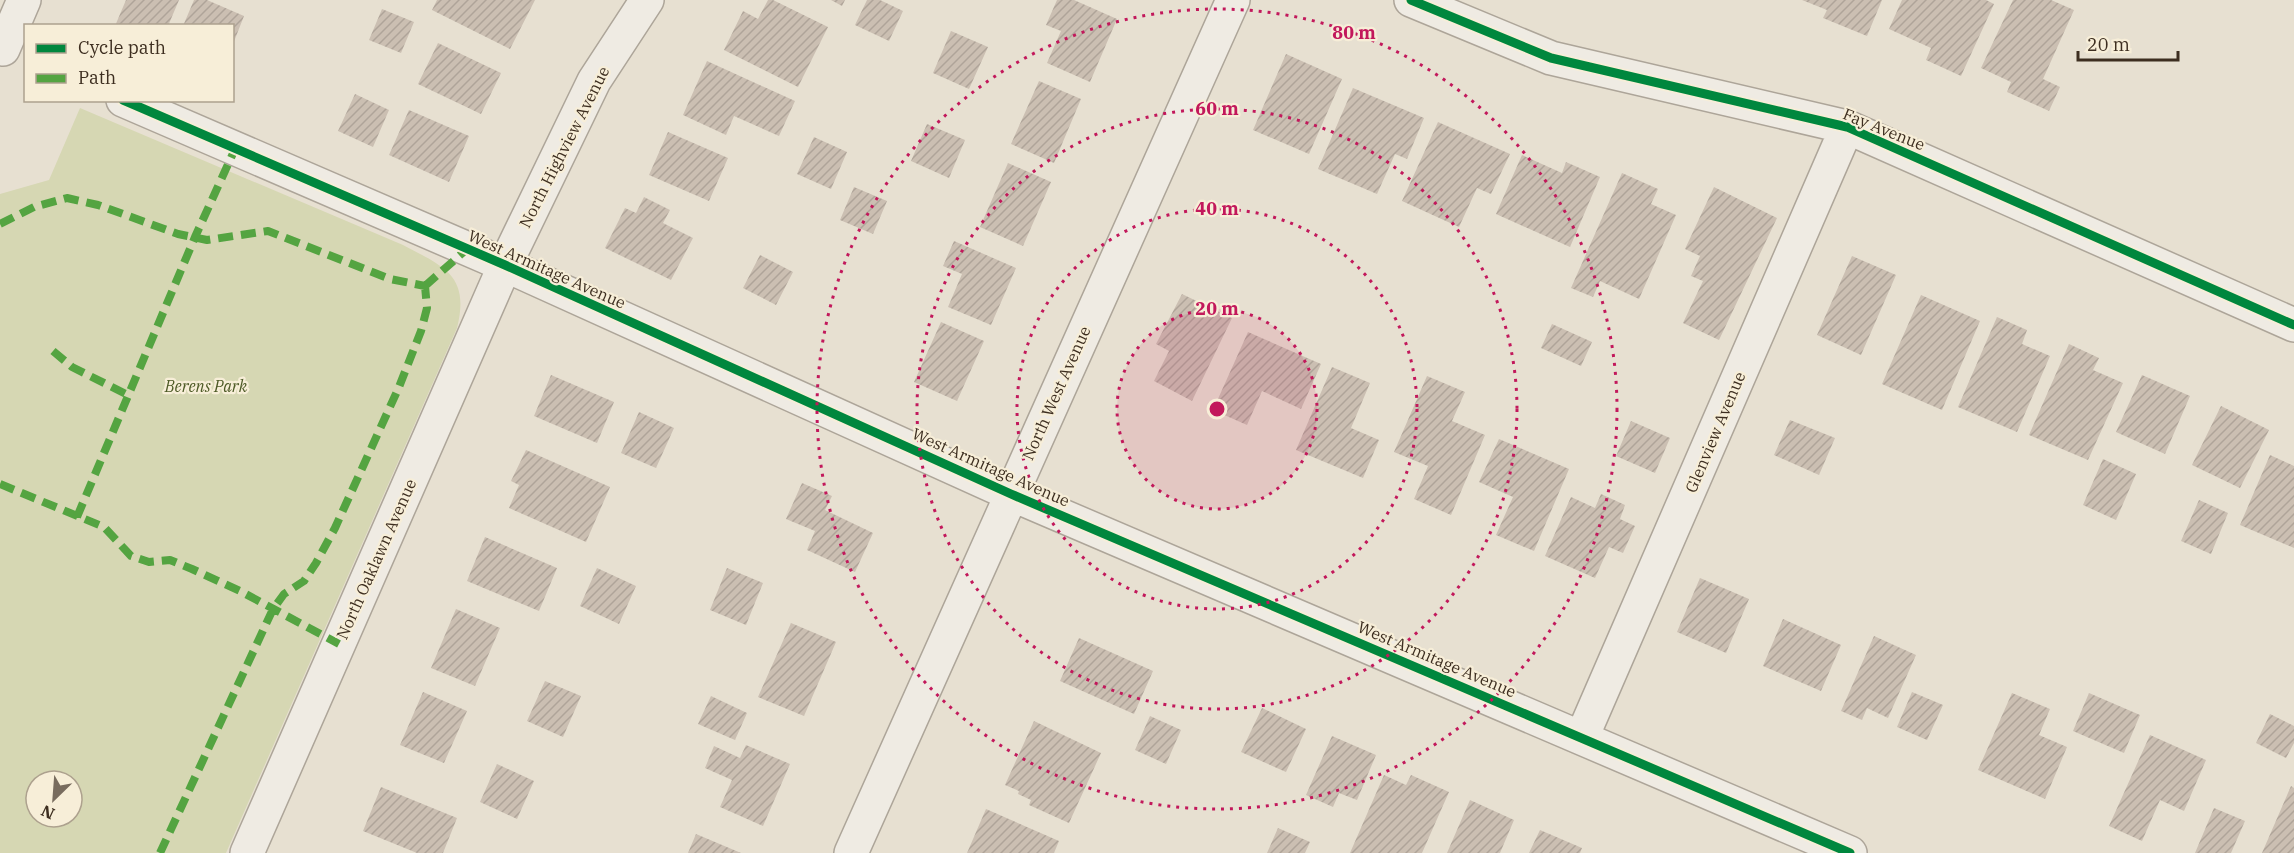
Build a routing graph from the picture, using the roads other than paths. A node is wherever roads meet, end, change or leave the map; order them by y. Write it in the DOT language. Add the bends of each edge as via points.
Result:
graph roads {
  1 [pos="24,0"];
  2 [pos="647,0"];
  3 [pos="1233,0"];
  4 [pos="1411,0"];
  5 [pos="10,52"];
  6 [pos="128,102"];
  7 [pos="1847,128"];
  8 [pos="505,266"];
  9 [pos="2294,325"];
  10 [pos="1011,494"];
  11 [pos="1582,737"];
  12 [pos="247,853"];
  13 [pos="851,853"];
  14 [pos="1850,853"];
  1 -- 5 [label="street"];
  2 -- 8 [label="street, North Highview Avenue" via="594,81"];
  3 -- 10 [label="street, North West Avenue"];
  4 -- 7 [label="street, Fay Avenue" via="1551,58"];
  6 -- 8 [label="street, West Armitage Avenue"];
  7 -- 9 [label="street, Fay Avenue"];
  7 -- 11 [label="street, Glenview Avenue"];
  8 -- 10 [label="street, West Armitage Avenue"];
  8 -- 12 [label="street, North Oaklawn Avenue"];
  10 -- 11 [label="street, West Armitage Avenue"];
  10 -- 13 [label="street, North West Avenue"];
  11 -- 14 [label="street, West Armitage Avenue"];
}
